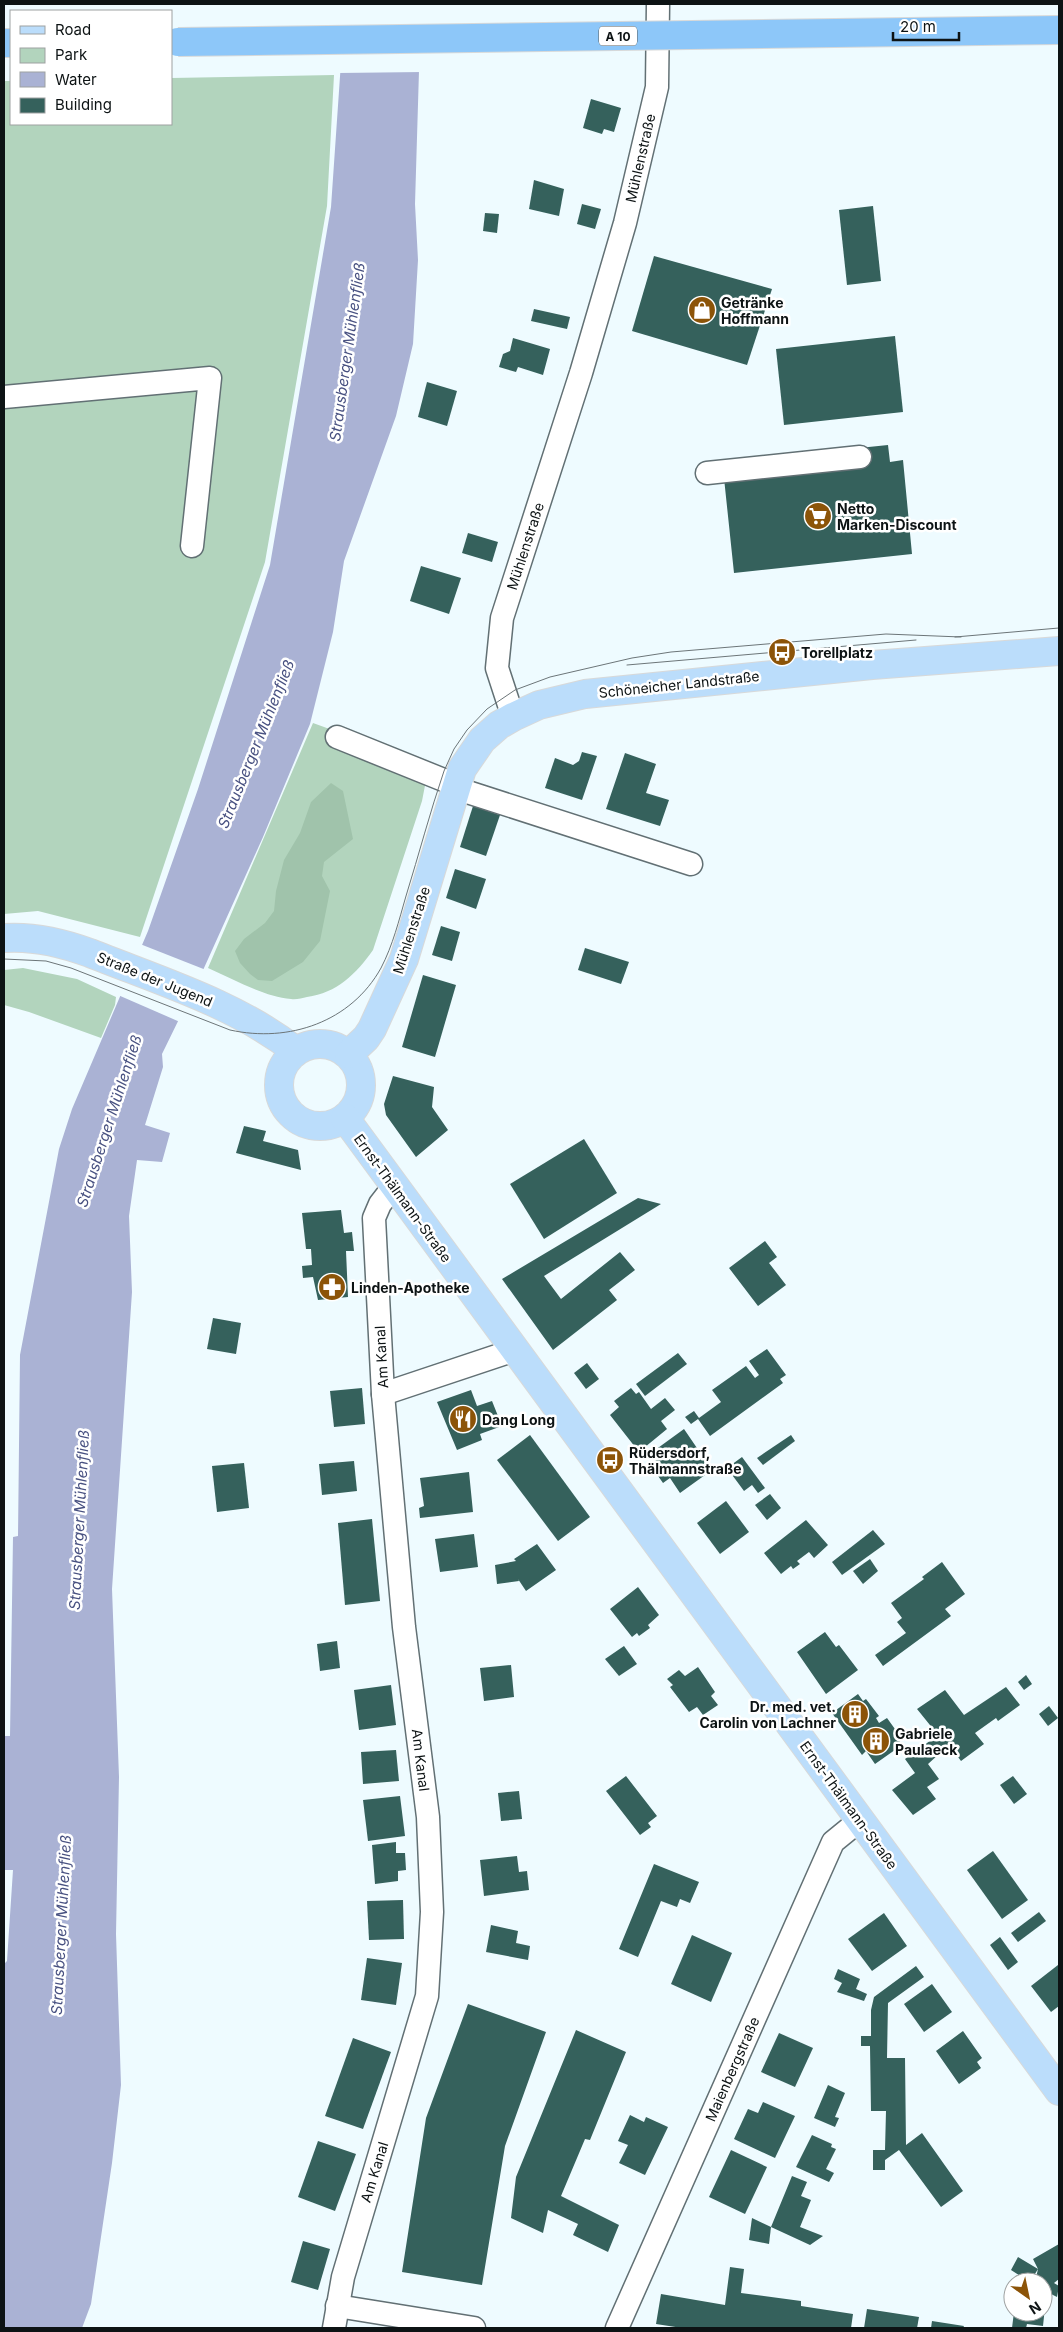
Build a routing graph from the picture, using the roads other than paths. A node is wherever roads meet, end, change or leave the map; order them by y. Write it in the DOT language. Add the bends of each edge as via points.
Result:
graph roads {
  1 [pos="658,4"];
  2 [pos="1059,30"];
  3 [pos="172,42"];
  4 [pos="4,397"];
  5 [pos="860,457"];
  6 [pos="707,473"];
  7 [pos="192,546"];
  8 [pos="1059,651"];
  9 [pos="513,717"];
  10 [pos="337,738"];
  11 [pos="455,786"];
  12 [pos="691,864"];
  13 [pos="4,938"];
  14 [pos="296,1051"];
  15 [pos="349,1054"];
  16 [pos="345,1118"];
  17 [pos="394,1186"];
  18 [pos="515,1350"];
  19 [pos="383,1394"];
  20 [pos="860,1820"];
  21 [pos="1059,2091"];
  22 [pos="337,2306"];
  23 [pos="334,2328"];
  24 [pos="474,2328"];
  25 [pos="618,2328"];
  1 -- 9 [label="street, Mühlenstraße" via="657,86 625,222 581,374 502,618 497,668"];
  2 -- 3 [label="highway, A 10, bridge"];
  4 -- 7 [label="street" via="210,378"];
  5 -- 6 [label="street"];
  8 -- 9 [label="main road, Schöneicher Landstraße" via="872,665 585,694 539,705"];
  9 -- 11 [label="main road, Mühlenstraße" via="482,740 468,758"];
  10 -- 11 [label="street"];
  11 -- 12 [label="street"];
  11 -- 15 [label="main road, Mühlenstraße" via="404,959 372,1029"];
  13 -- 14 [label="main road, Straße der Jugend" via="23,936 90,953 238,1013"];
  14 -- 15 [label="main road" via="323,1043"];
  14 -- 16 [label="main road" via="280,1072 280,1098 287,1109 296,1119 308,1124 334,1124"];
  15 -- 16 [label="main road" via="358,1069 362,1087 354,1109"];
  16 -- 17 [label="main road, Ernst-Thälmann-Straße"];
  17 -- 18 [label="main road, Ernst-Thälmann-Straße"];
  17 -- 19 [label="street, Am Kanal" via="374,1218"];
  18 -- 19 [label="street"];
  18 -- 20 [label="main road, Ernst-Thälmann-Straße"];
  19 -- 22 [label="street, Am Kanal" via="404,1627 428,1817 432,1912 427,1996"];
  20 -- 21 [label="main road, Ernst-Thälmann-Straße"];
  20 -- 25 [label="street, Maienbergstraße" via="833,1842"];
  22 -- 23 [label="street, Am Kanal"];
  22 -- 24 [label="street"];
}
